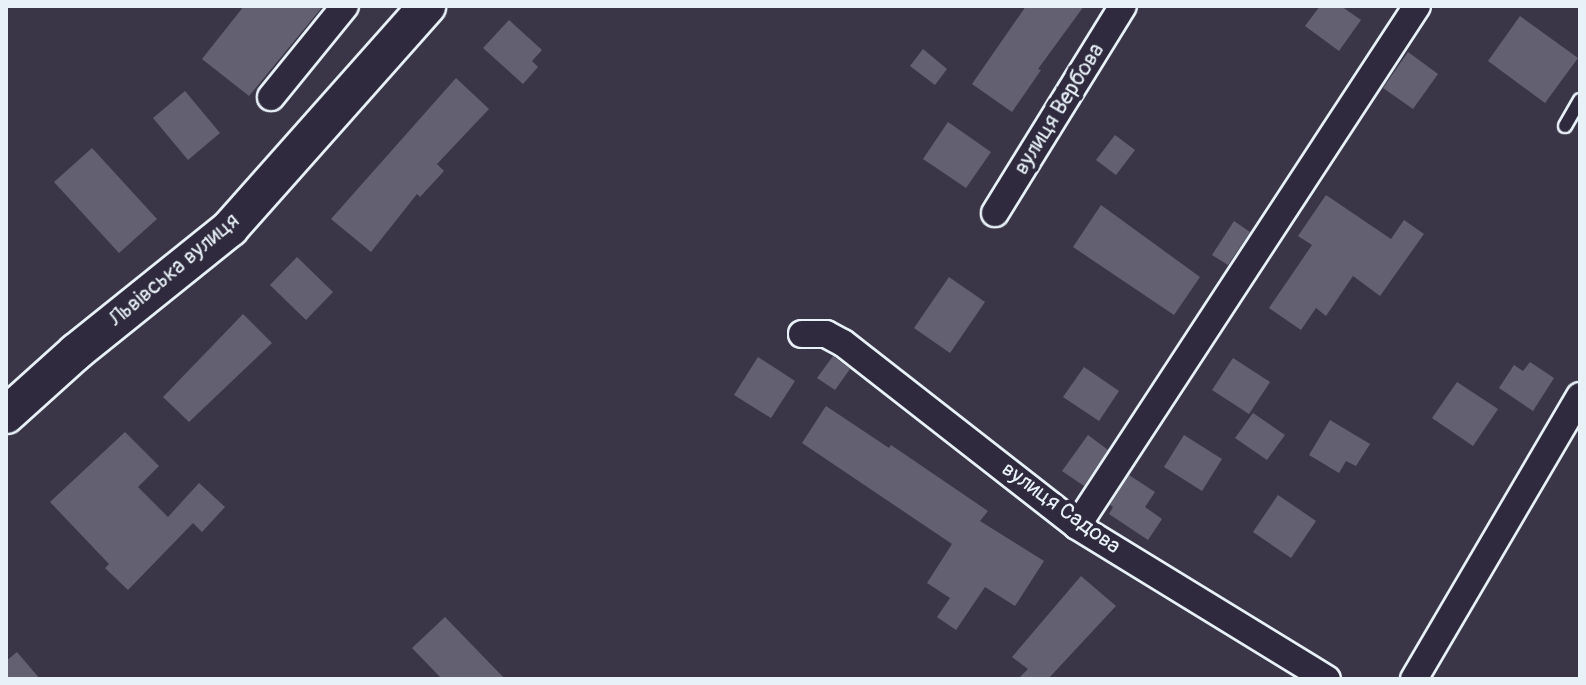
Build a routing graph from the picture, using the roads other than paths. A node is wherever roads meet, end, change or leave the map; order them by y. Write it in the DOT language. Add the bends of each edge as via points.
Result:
graph roads {
  1 [pos="345,6"];
  2 [pos="427,6"];
  3 [pos="1123,6"];
  4 [pos="1417,6"];
  5 [pos="271,97"];
  6 [pos="1580,100"];
  7 [pos="1565,126"];
  8 [pos="995,213"];
  9 [pos="802,334"];
  10 [pos="1580,396"];
  11 [pos="6,415"];
  12 [pos="1077,526"];
  13 [pos="1327,679"];
  14 [pos="1414,679"];
  1 -- 5 [label="street"];
  2 -- 11 [label="street, Львівська вулиця" via="230,228"];
  3 -- 8 [label="street, вулиця Вербова"];
  4 -- 12 [label="street"];
  6 -- 7 [label="lane"];
  9 -- 12 [label="street, вулиця Садова" via="826,334 843,343"];
  10 -- 14 [label="street"];
  12 -- 13 [label="street, вулиця Садова"];
}
